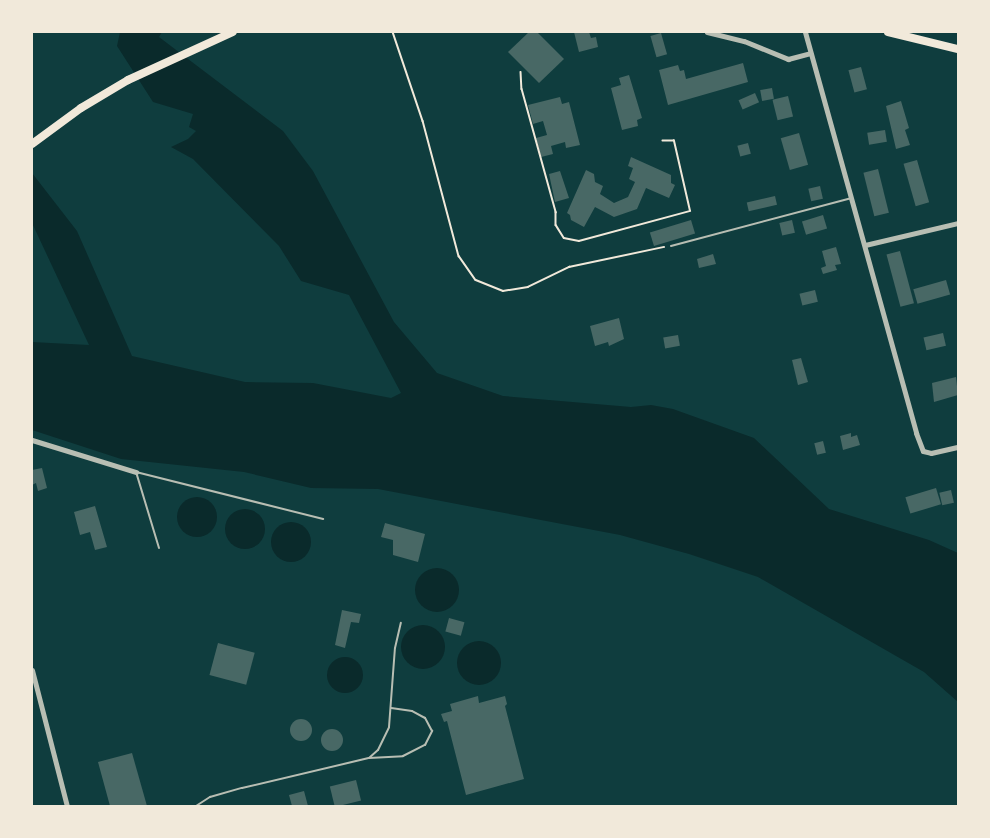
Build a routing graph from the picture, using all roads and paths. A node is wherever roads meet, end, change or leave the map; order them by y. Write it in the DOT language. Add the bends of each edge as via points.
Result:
graph roads {
  1 [pos="233,32"];
  2 [pos="393,32"];
  3 [pos="707,32"];
  4 [pos="806,32"];
  5 [pos="888,32"];
  6 [pos="958,49"];
  7 [pos="810,53"];
  8 [pos="521,72"];
  9 [pos="663,141"];
  10 [pos="32,144"];
  11 [pos="851,198"];
  12 [pos="958,223"];
  13 [pos="865,245"];
  14 [pos="671,246"];
  15 [pos="32,440"];
  16 [pos="958,447"];
  17 [pos="136,472"];
  18 [pos="323,519"];
  19 [pos="159,548"];
  20 [pos="400,623"];
  21 [pos="32,669"];
  22 [pos="391,708"];
  23 [pos="369,758"];
  24 [pos="68,807"];
  25 [pos="196,807"];
  1 -- 10 [label="highway" via="128,80"];
  2 -- 14 [label="path" via="423,122 459,256 476,280 503,291 528,287 568,267"];
  3 -- 7 [label="street" via="744,41 788,59"];
  4 -- 7 [label="street"];
  5 -- 6 [label="highway"];
  7 -- 11 [label="street"];
  8 -- 9 [label="path" via="556,225 564,238 579,241 690,211 674,141"];
  11 -- 13 [label="street"];
  11 -- 14 [label="lane"];
  12 -- 13 [label="street"];
  13 -- 16 [label="street" via="923,451"];
  15 -- 17 [label="street"];
  17 -- 18 [label="lane"];
  17 -- 19 [label="lane"];
  20 -- 22 [label="lane"];
  21 -- 24 [label="street"];
  22 -- 23 [label="lane" via="389,727 378,750"];
  22 -- 23 [label="lane" via="412,711 429,722 432,731 425,745 403,756"];
  23 -- 25 [label="lane" via="210,797"];
}
